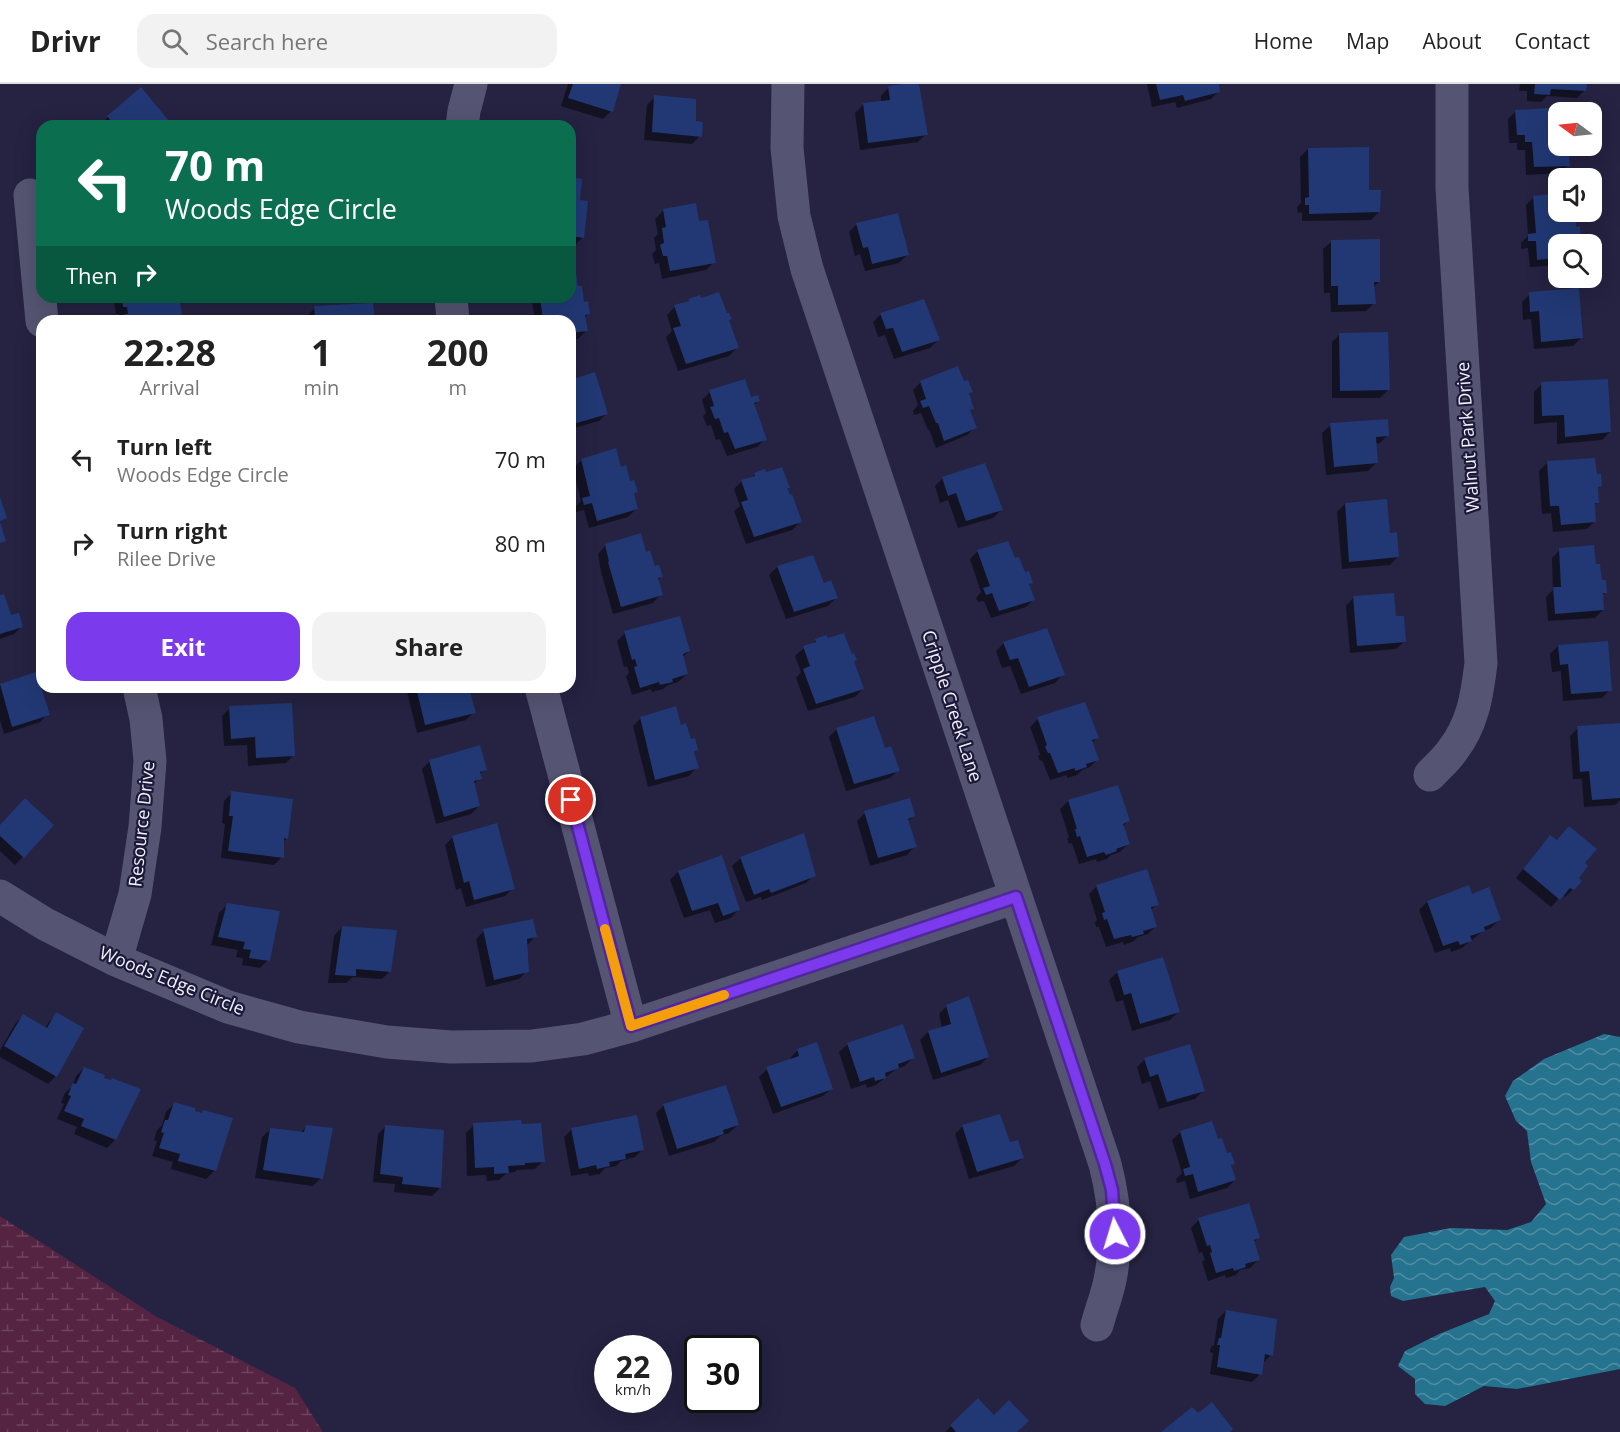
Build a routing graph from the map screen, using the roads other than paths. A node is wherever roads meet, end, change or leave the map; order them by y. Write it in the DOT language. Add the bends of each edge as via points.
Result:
graph roads {
  1 [pos="471,84"];
  2 [pos="788,84"];
  3 [pos="1452,84"];
  4 [pos="463,120"];
  5 [pos="30,195"];
  6 [pos="36,258"];
  7 [pos="140,693"];
  8 [pos="543,693"];
  9 [pos="1430,775"];
  10 [pos="0,896"];
  11 [pos="1016,897"];
  12 [pos="116,960"];
  13 [pos="631,1026"];
  14 [pos="1097,1324"];
  1 -- 4 [label="street"];
  2 -- 11 [label="street, Cripple Creek Lane" via="787,148 794,216 807,269"];
  3 -- 9 [label="street, Walnut Park Drive" via="1452,188 1481,663 1478,696 1470,722 1453,751"];
  5 -- 6 [label="street"];
  7 -- 12 [label="street, Resource Drive" via="150,761 145,827 135,894"];
  8 -- 13 [label="street"];
  10 -- 12 [label="street, Woods Edge Circle"];
  11 -- 13 [label="street, Woods Edge Circle"];
  11 -- 14 [label="street, Cripple Creek Lane" via="1112,1190 1114,1246 1110,1280"];
  12 -- 13 [label="street, Woods Edge Circle" via="228,1007 299,1027 387,1042 451,1047 532,1046 583,1039"];
}
